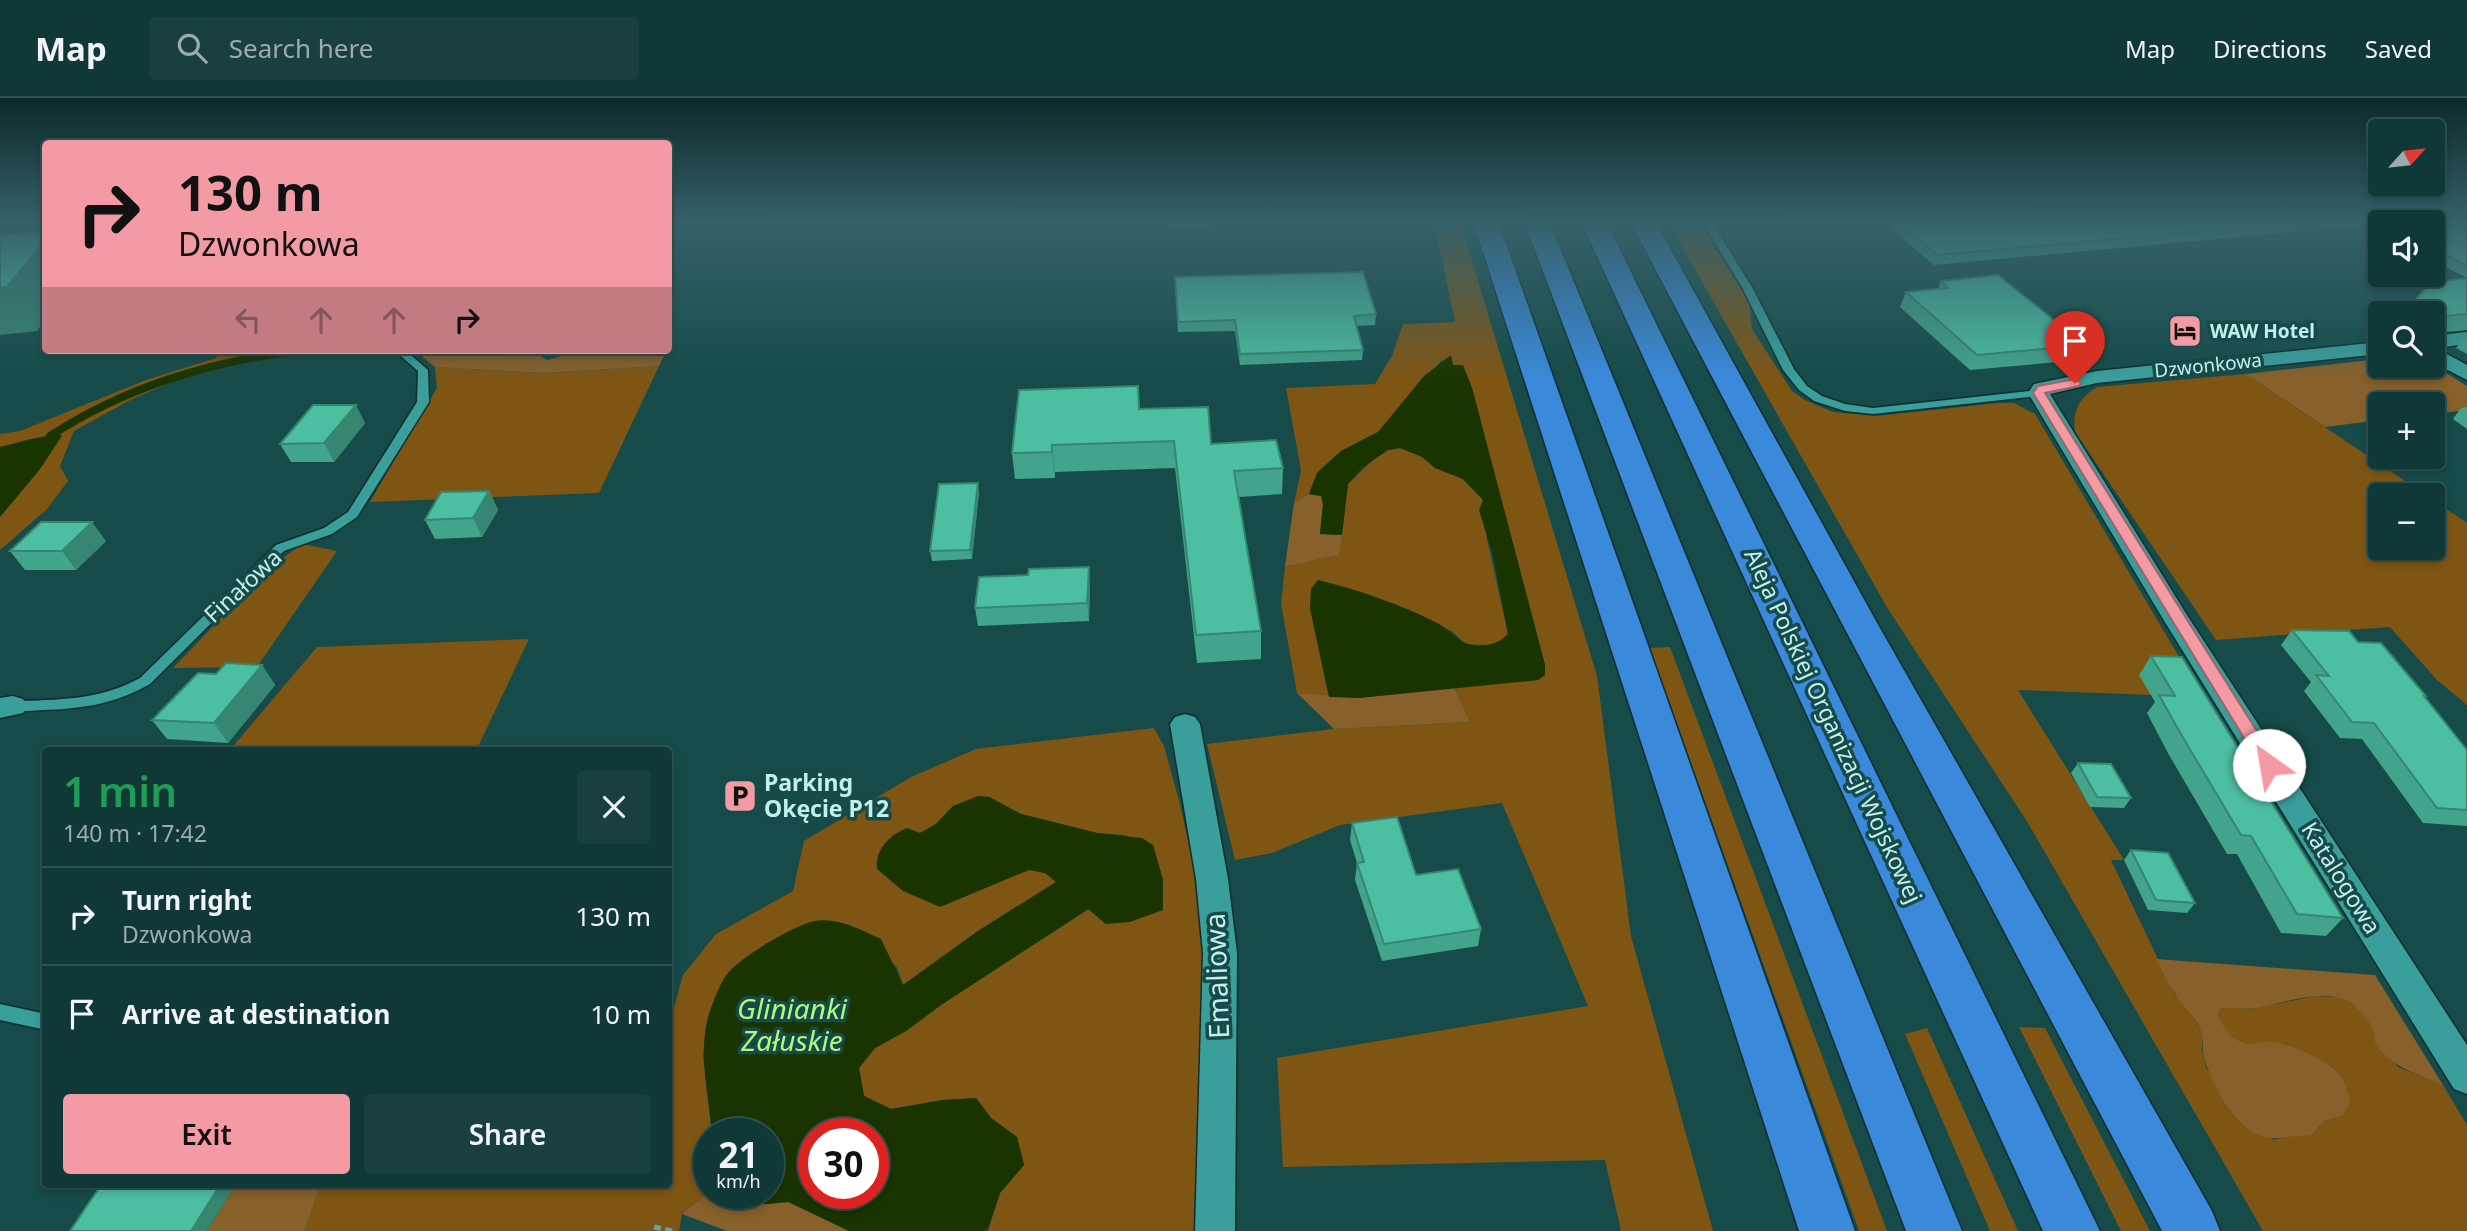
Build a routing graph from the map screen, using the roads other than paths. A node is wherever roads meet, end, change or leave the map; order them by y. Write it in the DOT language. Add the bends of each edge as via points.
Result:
graph roads {
  1 [pos="1503,274"];
  2 [pos="1556,274"];
  3 [pos="1618,274"];
  4 [pos="1670,274"];
  5 [pos="1737,274"];
  6 [pos="2467,338"];
  7 [pos="2445,341"];
  8 [pos="2368,349"];
  9 [pos="404,354"];
  10 [pos="2445,361"];
  11 [pos="2467,374"];
  12 [pos="2039,393"];
  13 [pos="6,707"];
  14 [pos="1185,724"];
  15 [pos="0,1012"];
  16 [pos="42,1021"];
  17 [pos="2467,1077"];
  18 [pos="1215,1231"];
  19 [pos="1827,1231"];
  20 [pos="1934,1231"];
  21 [pos="2073,1231"];
  22 [pos="2192,1231"];
  1 -- 19 [label="highway"];
  2 -- 20 [label="highway"];
  3 -- 21 [label="highway, Aleja Polskiej Organizacji Wojskowej"];
  4 -- 22 [label="highway"];
  5 -- 12 [label="lane" via="1801,387 1827,403 1873,411"];
  6 -- 7 [label="street"];
  8 -- 12 [label="street, Dzwonkowa" via="2096,377"];
  9 -- 13 [label="lane, Finałowa" via="423,370 423,402 353,513 328,531 280,548 131,691 102,701"];
  10 -- 11 [label="street"];
  12 -- 17 [label="street, Katalogowa" via="2183,630"];
  14 -- 18 [label="street, Emaliowa" via="1220,953"];
  15 -- 16 [label="lane"];
}
